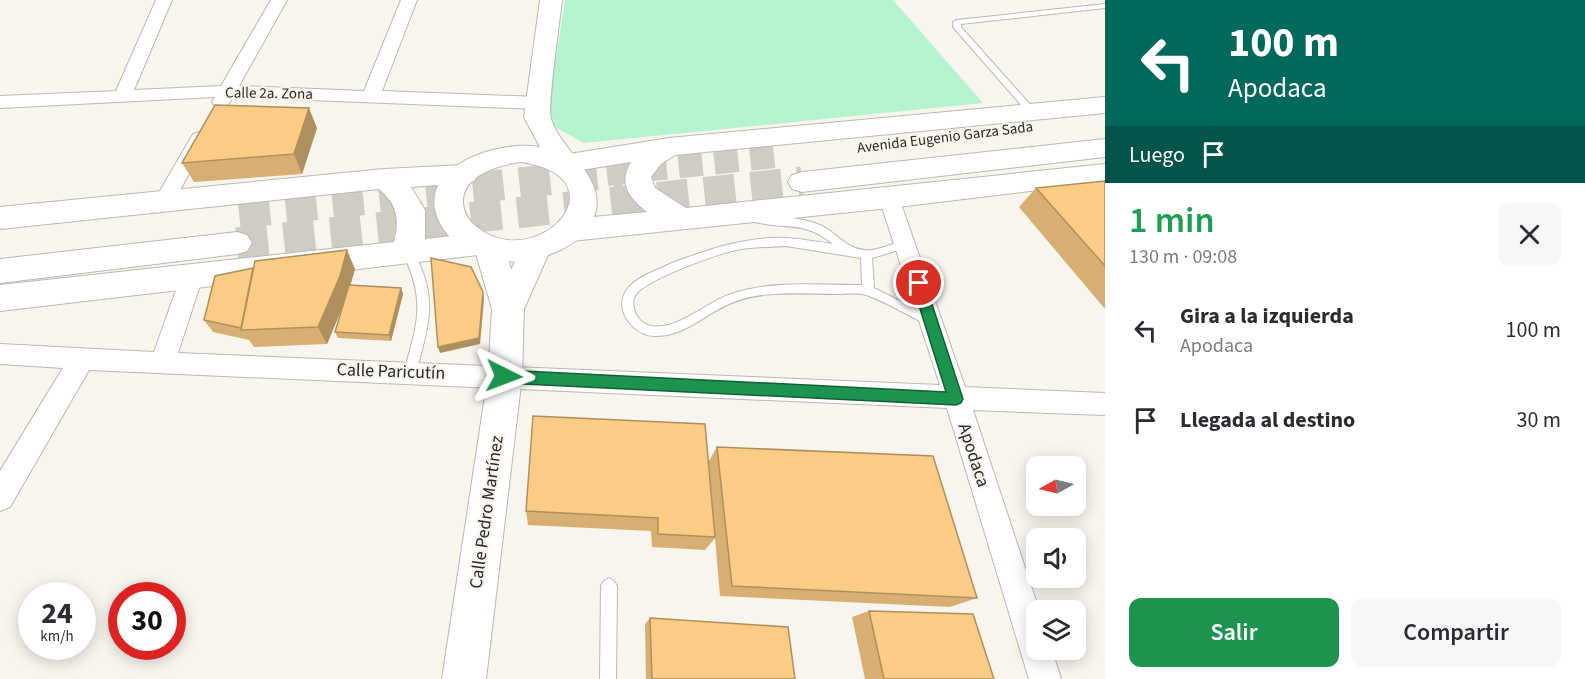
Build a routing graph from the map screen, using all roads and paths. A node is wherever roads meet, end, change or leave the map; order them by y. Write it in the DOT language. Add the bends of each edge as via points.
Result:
graph roads {
  1 [pos="164,0"];
  2 [pos="279,0"];
  3 [pos="409,0"];
  4 [pos="551,0"];
  5 [pos="1103,8"];
  6 [pos="227,91"];
  7 [pos="123,96"];
  8 [pos="371,96"];
  9 [pos="0,102"];
  10 [pos="1105,105"];
  11 [pos="537,110"];
  12 [pos="1031,111"];
  13 [pos="1105,117"];
  14 [pos="669,147"];
  15 [pos="1105,147"];
  16 [pos="784,155"];
  17 [pos="563,164"];
  18 [pos="469,170"];
  19 [pos="1105,173"];
  20 [pos="384,179"];
  21 [pos="802,182"];
  22 [pos="889,198"];
  23 [pos="164,201"];
  24 [pos="239,213"];
  25 [pos="716,216"];
  26 [pos="0,218"];
  27 [pos="683,219"];
  28 [pos="571,230"];
  29 [pos="0,239"];
  30 [pos="237,243"];
  31 [pos="905,244"];
  32 [pos="483,245"];
  33 [pos="537,248"];
  34 [pos="845,250"];
  35 [pos="406,251"];
  36 [pos="866,255"];
  37 [pos="0,271"];
  38 [pos="192,276"];
  39 [pos="868,290"];
  40 [pos="0,298"];
  41 [pos="508,309"];
  42 [pos="932,321"];
  43 [pos="0,354"];
  44 [pos="82,359"];
  45 [pos="162,363"];
  46 [pos="410,372"];
  47 [pos="504,376"];
  48 [pos="956,399"];
  49 [pos="1105,404"];
  50 [pos="0,496"];
  51 [pos="609,586"];
  52 [pos="464,679"];
  53 [pos="608,679"];
  54 [pos="1045,679"];
  1 -- 7 [label="street"];
  2 -- 6 [label="street"];
  3 -- 8 [label="street"];
  4 -- 11 [label="main road"];
  5 -- 12 [label="lane" via="957,22 957,27"];
  6 -- 7 [label="street, Calle 2a. Zona"];
  6 -- 8 [label="street, Calle 2a. Zona"];
  6 -- 23 [label="street"];
  7 -- 9 [label="street, Calle 2a. Zona"];
  8 -- 11 [label="street, Calle 2a. Zona"];
  10 -- 12 [label="main road"];
  11 -- 17 [label="main road"];
  11 -- 18 [label="main road"];
  12 -- 14 [label="main road"];
  13 -- 16 [label="main road, Avenida Eugenio Garza Sada"];
  14 -- 17 [label="main road"];
  14 -- 27 [label="main road" via="645,161 638,180 655,205"];
  15 -- 21 [label="main road, Avenida Eugenio Garza Sada"];
  17 -- 18 [label="main road" via="521,153 501,155"];
  17 -- 28 [label="main road" via="583,190 580,218"];
  18 -- 20 [label="main road"];
  18 -- 32 [label="main road" via="454,184 450,214 459,229"];
  19 -- 22 [label="main road"];
  20 -- 23 [label="main road"];
  20 -- 35 [label="main road" via="402,192 411,208"];
  22 -- 25 [label="main road"];
  22 -- 31 [label="street, Apodaca"];
  23 -- 26 [label="main road"];
  24 -- 29 [label="main road"];
  25 -- 27 [label="main road"];
  25 -- 34 [label="lane" via="807,224 826,231"];
  27 -- 28 [label="main road"];
  28 -- 33 [label="main road" via="555,242"];
  30 -- 37 [label="main road"];
  31 -- 36 [label="lane"];
  31 -- 42 [label="street, Apodaca"];
  32 -- 33 [label="main road" via="513,251"];
  32 -- 35 [label="main road"];
  32 -- 41 [label="main road, Calle Pedro Martínez"];
  33 -- 41 [label="main road, Calle Pedro Martínez"];
  34 -- 36 [label="lane"];
  34 -- 39 [label="lane" via="786,242 737,246 704,255 651,277 632,291 628,310 641,327 661,331 685,324 721,302 751,292"];
  35 -- 38 [label="main road"];
  35 -- 46 [label="lane" via="419,273 425,296 422,327"];
  36 -- 39 [label="lane"];
  38 -- 40 [label="main road"];
  38 -- 45 [label="street"];
  39 -- 42 [label="lane"];
  41 -- 47 [label="main road, Calle Pedro Martínez"];
  42 -- 48 [label="street, Apodaca"];
  43 -- 44 [label="street, Calle Paricutín"];
  44 -- 45 [label="street, Calle Paricutín"];
  44 -- 50 [label="street"];
  45 -- 46 [label="street, Calle Paricutín"];
  46 -- 47 [label="street, Calle Paricutín"];
  47 -- 48 [label="street, Calle Paricutín"];
  47 -- 52 [label="main road, Calle Pedro Martínez"];
  48 -- 49 [label="street, Calle Paricutín"];
  48 -- 54 [label="street, Apodaca"];
  51 -- 53 [label="lane"];
}
